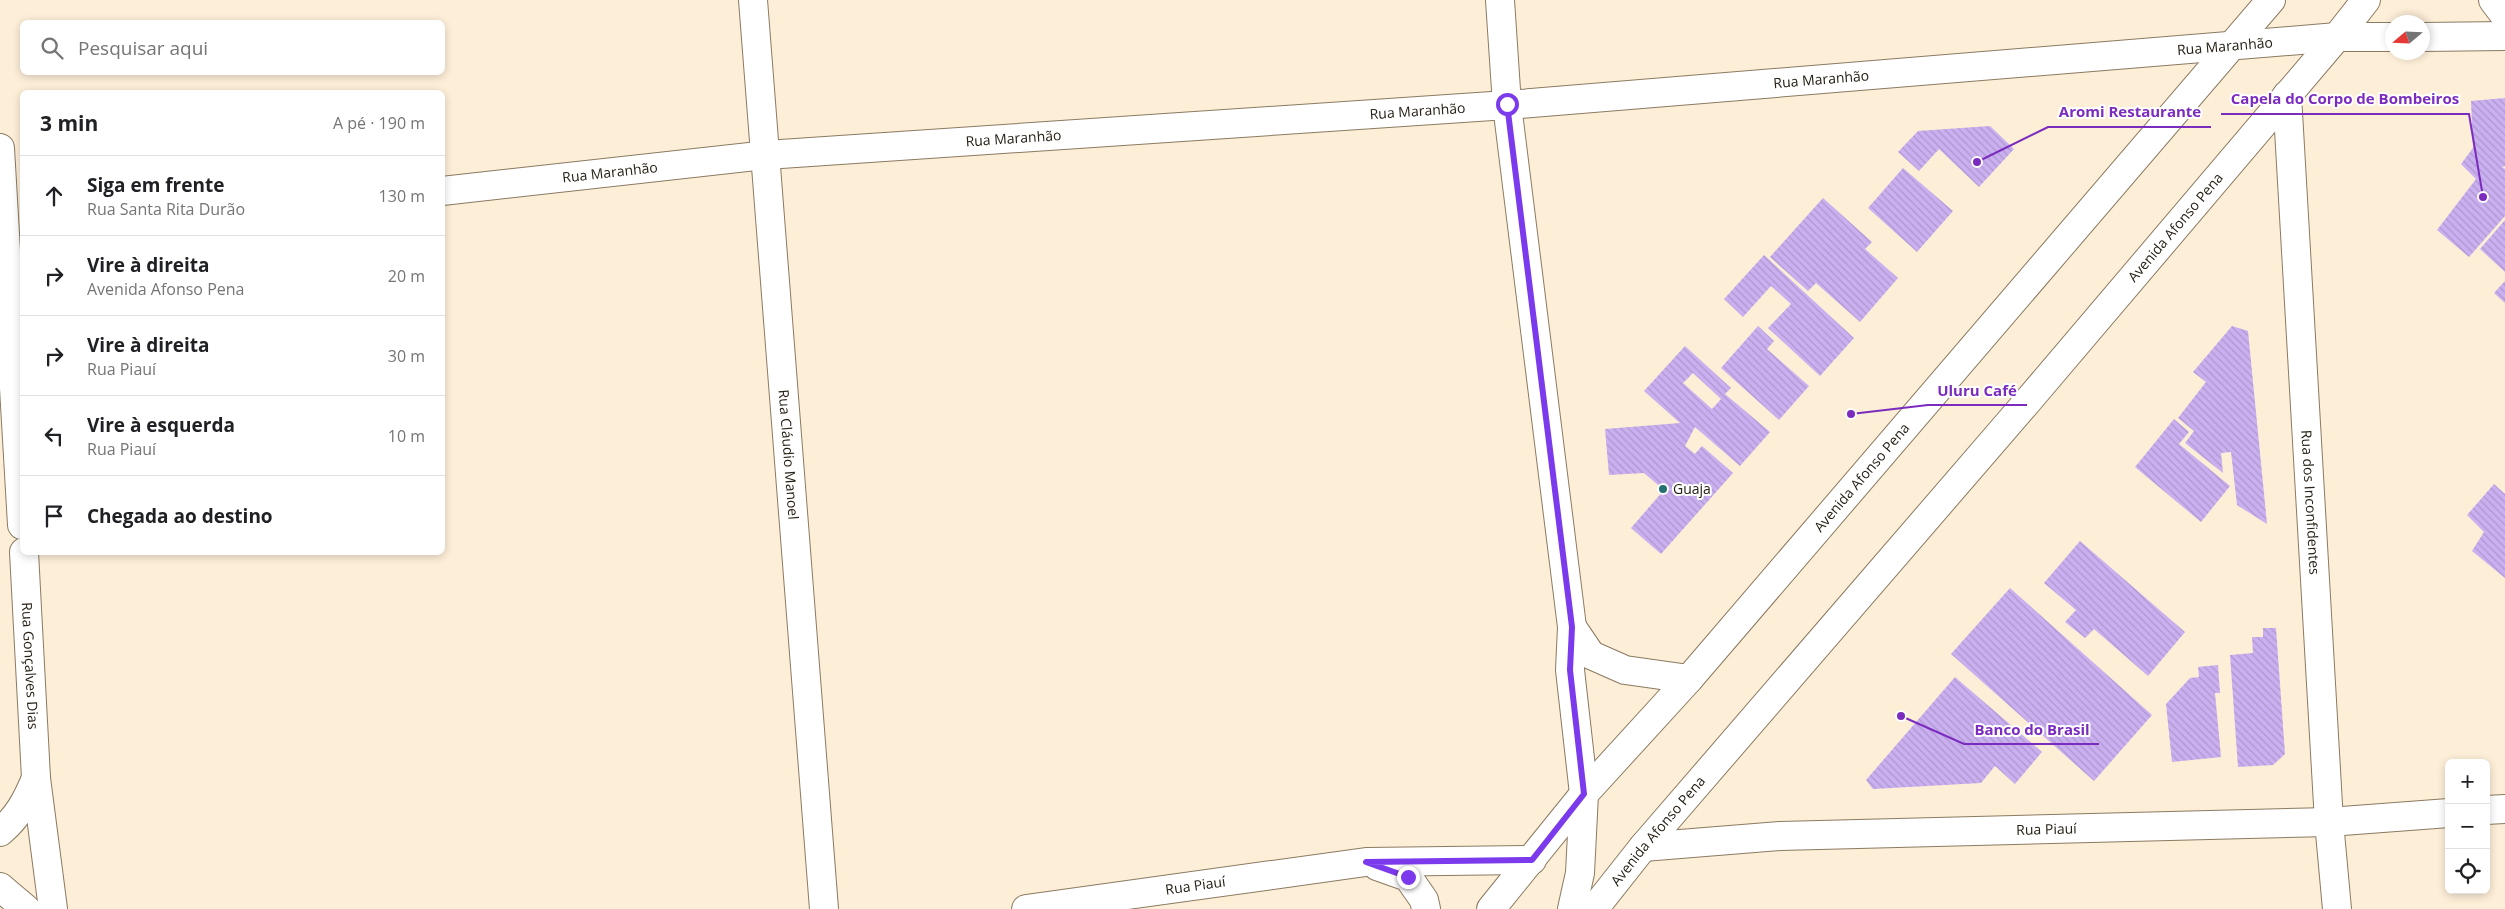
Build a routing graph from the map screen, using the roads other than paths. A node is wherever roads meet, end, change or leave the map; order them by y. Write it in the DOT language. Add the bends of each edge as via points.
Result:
graph roads {
  1 [pos="752,0"];
  2 [pos="1500,0"];
  3 [pos="2271,0"];
  4 [pos="2366,0"];
  5 [pos="2493,0"];
  6 [pos="2505,16"];
  7 [pos="2430,36"];
  8 [pos="2505,36"];
  9 [pos="2337,37"];
  10 [pos="2385,37"];
  11 [pos="2234,45"];
  12 [pos="2287,96"];
  13 [pos="1507,104"];
  14 [pos="0,148"];
  15 [pos="766,155"];
  16 [pos="445,191"];
  17 [pos="10,240"];
  18 [pos="20,478"];
  19 [pos="24,555"];
  20 [pos="1572,627"];
  21 [pos="1688,679"];
  22 [pos="36,778"];
  23 [pos="1584,794"];
  24 [pos="2505,809"];
  25 [pos="2490,810"];
  26 [pos="2445,813"];
  27 [pos="2329,822"];
  28 [pos="0,832"];
  29 [pos="1643,847"];
  30 [pos="1532,860"];
  31 [pos="1366,862"];
  32 [pos="0,888"];
  33 [pos="26,909"];
  34 [pos="53,909"];
  35 [pos="824,909"];
  36 [pos="1026,909"];
  37 [pos="1426,909"];
  38 [pos="1491,909"];
  39 [pos="1572,909"];
  40 [pos="1594,909"];
  41 [pos="2338,909"];
  1 -- 15 [label="street, Rua Cláudio Manoel"];
  2 -- 13 [label="street"];
  3 -- 11 [label="street, Avenida Afonso Pena"];
  4 -- 9 [label="street, Avenida Afonso Pena"];
  5 -- 6 [label="street"];
  7 -- 8 [label="street"];
  9 -- 10 [label="street, Rua Maranhão"];
  9 -- 11 [label="street, Rua Maranhão"];
  9 -- 12 [label="street, Avenida Afonso Pena"];
  11 -- 13 [label="street, Rua Maranhão"];
  11 -- 21 [label="street, Avenida Afonso Pena"];
  12 -- 27 [label="street, Rua dos Inconfidentes"];
  12 -- 29 [label="street, Avenida Afonso Pena"];
  13 -- 15 [label="street, Rua Maranhão"];
  13 -- 20 [label="street"];
  14 -- 17 [label="street"];
  15 -- 16 [label="street, Rua Maranhão"];
  15 -- 35 [label="street, Rua Cláudio Manoel"];
  17 -- 18 [label="street"];
  19 -- 22 [label="street, Rua Gonçalves Dias"];
  20 -- 21 [label="street" via="1591,656 1625,670"];
  20 -- 23 [label="street" via="1570,670"];
  21 -- 23 [label="street, Avenida Afonso Pena"];
  22 -- 28 [label="street, Rua Gonçalves Dias" via="14,820"];
  22 -- 34 [label="street, Rua Gonçalves Dias"];
  23 -- 30 [label="street, Avenida Afonso Pena"];
  23 -- 39 [label="street" via="1580,873"];
  24 -- 25 [label="street"];
  26 -- 27 [label="street, Rua Piauí"];
  27 -- 29 [label="street, Rua Piauí" via="1780,836"];
  27 -- 41 [label="street, Rua dos Inconfidentes"];
  29 -- 40 [label="street, Avenida Afonso Pena"];
  30 -- 31 [label="street, Rua Piauí"];
  30 -- 38 [label="street, Avenida Afonso Pena"];
  31 -- 36 [label="street, Rua Piauí"];
  31 -- 37 [label="street, Rua Piauí" via="1408,877 1424,900"];
  32 -- 33 [label="street"];
}
